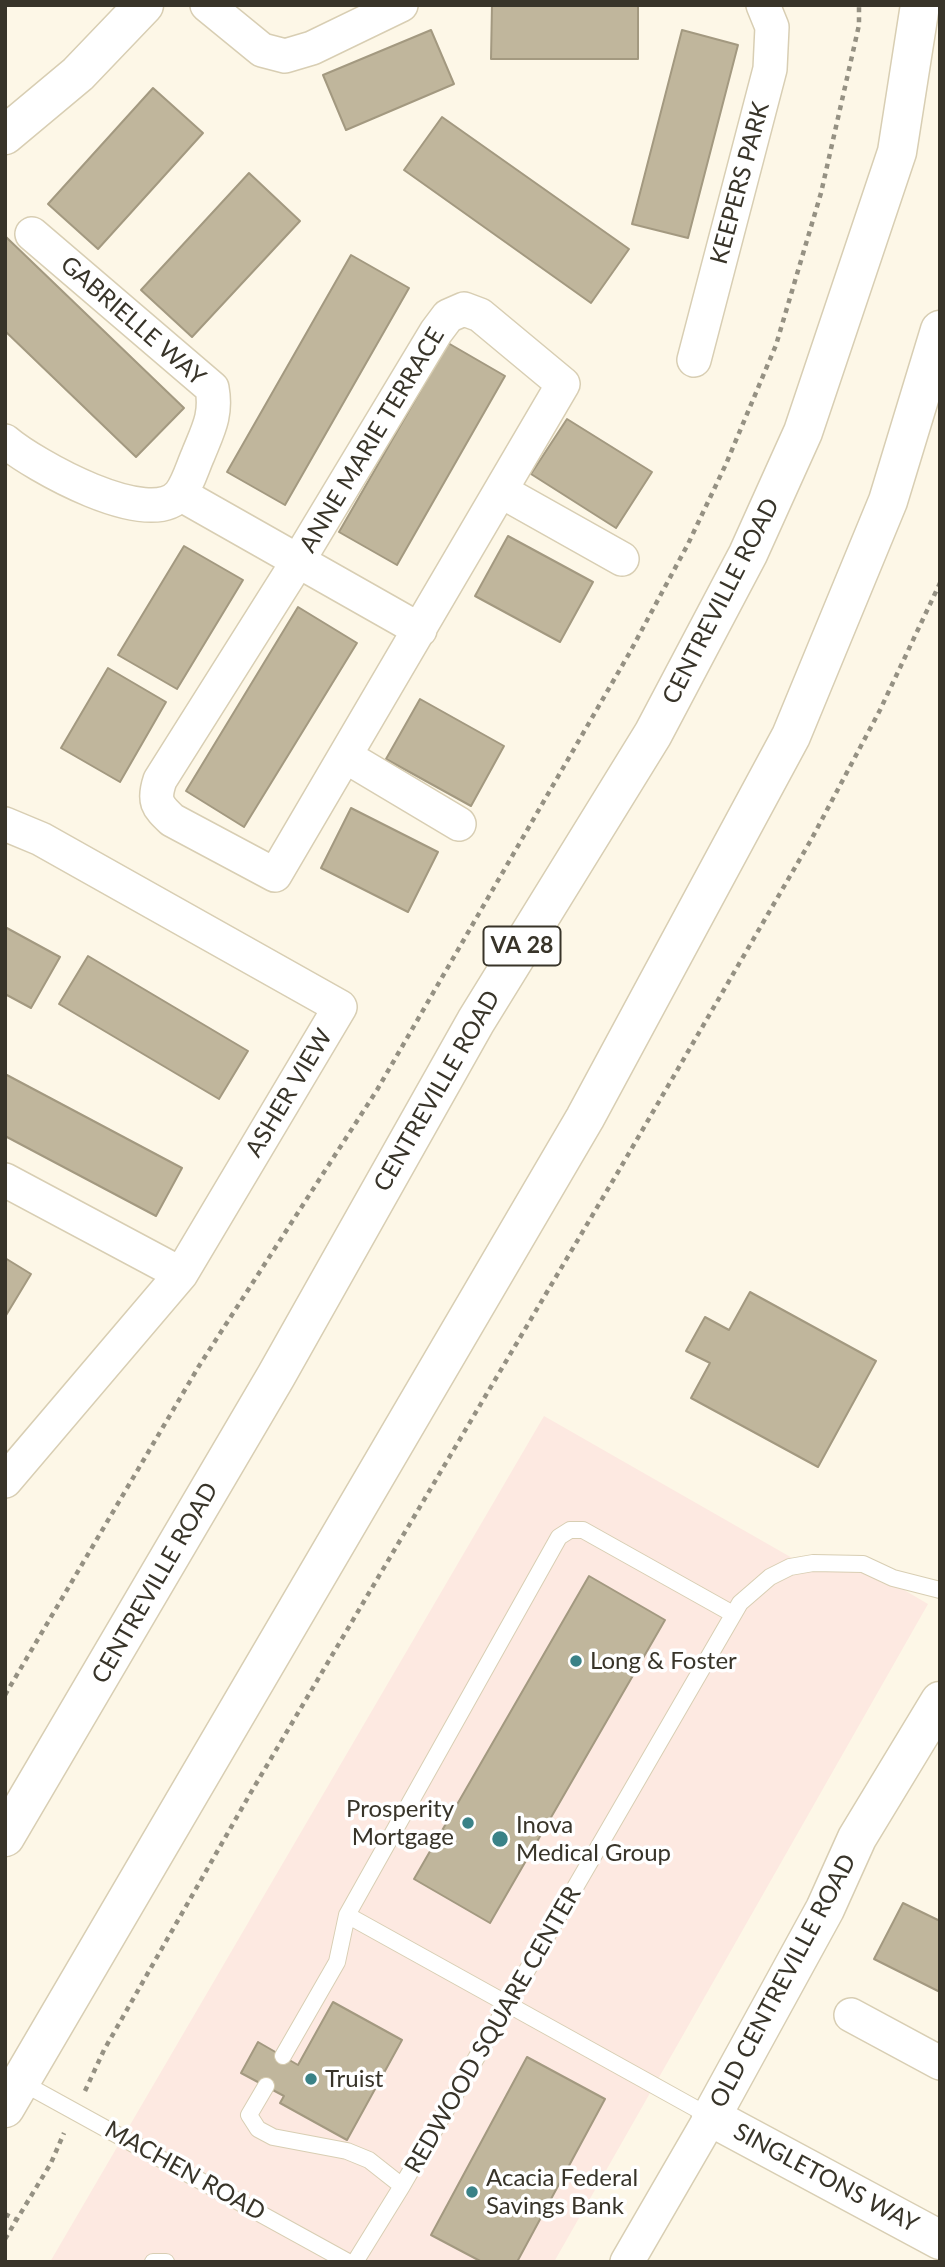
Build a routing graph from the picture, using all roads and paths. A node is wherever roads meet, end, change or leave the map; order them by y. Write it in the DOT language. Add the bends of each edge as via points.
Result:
graph roads {
  1 [pos="144,5"];
  2 [pos="207,5"];
  3 [pos="401,5"];
  4 [pos="763,5"];
  5 [pos="859,5"];
  6 [pos="920,5"];
  7 [pos="5,135"];
  8 [pos="32,234"];
  9 [pos="940,330"];
  10 [pos="694,360"];
  11 [pos="5,441"];
  12 [pos="501,491"];
  13 [pos="180,494"];
  14 [pos="622,559"];
  15 [pos="298,561"];
  16 [pos="940,583"];
  17 [pos="420,630"];
  18 [pos="345,756"];
  19 [pos="5,824"];
  20 [pos="459,824"];
  21 [pos="5,1180"];
  22 [pos="181,1275"];
  23 [pos="5,1481"];
  24 [pos="940,1590"];
  25 [pos="733,1614"];
  26 [pos="5,1695"];
  27 [pos="940,1701"];
  28 [pos="5,1838"];
  29 [pos="347,1916"];
  30 [pos="507,2004"];
  31 [pos="850,2015"];
  32 [pos="283,2056"];
  33 [pos="940,2063"];
  34 [pos="9,2083"];
  35 [pos="266,2086"];
  36 [pos="75,2110"];
  37 [pos="711,2117"];
  38 [pos="402,2186"];
  39 [pos="5,2214"];
  40 [pos="17,2220"];
  41 [pos="5,2239"];
  42 [pos="940,2239"];
  43 [pos="940,2250"];
  44 [pos="153,2262"];
  45 [pos="166,2262"];
  46 [pos="348,2262"];
  47 [pos="355,2262"];
  48 [pos="627,2262"];
  49 [pos="933,2262"];
  1 -- 7 [label="main road" via="78,74"];
  2 -- 3 [label="street" via="262,50 285,56"];
  4 -- 10 [label="street, KEEPERS PARK" via="772,27 770,69"];
  5 -- 26 [label="path" via="859,25 821,193 776,345 688,544 377,1090 199,1366"];
  6 -- 28 [label="main road, CENTREVILLE ROAD / VA 28" via="897,152 803,432 748,554 653,734 476,1021 269,1388"];
  8 -- 13 [label="street, GABRIELLE WAY" via="212,388 215,406 209,428"];
  9 -- 34 [label="main road" via="888,501 791,736 586,1118"];
  11 -- 13 [label="street" via="71,482 143,506 165,504"];
  12 -- 14 [label="street"];
  12 -- 15 [label="street, ANNE MARIE TERRACE" via="563,384 480,315 464,309 447,316 436,332"];
  12 -- 17 [label="street, ANNE MARIE TERRACE"];
  13 -- 15 [label="street"];
  15 -- 17 [label="street"];
  15 -- 18 [label="street, ANNE MARIE TERRACE" via="160,780 158,807 172,820 275,876"];
  16 -- 36 [label="path" via="880,710 810,840 250,1794 104,2050"];
  17 -- 18 [label="street, ANNE MARIE TERRACE"];
  18 -- 20 [label="street"];
  19 -- 22 [label="street, ASHER VIEW" via="41,839 340,1007"];
  21 -- 22 [label="street"];
  22 -- 23 [label="street, ASHER VIEW"];
  24 -- 25 [label="lane, REDWOOD SQUARE CENTER" via="893,1578 863,1564 813,1563 770,1577"];
  25 -- 29 [label="lane" via="583,1530 559,1536"];
  25 -- 30 [label="lane, REDWOOD SQUARE CENTER"];
  27 -- 37 [label="main road, OLD CENTREVILLE ROAD" via="857,1838 825,1909"];
  29 -- 30 [label="lane"];
  29 -- 32 [label="lane" via="337,1962"];
  30 -- 37 [label="lane"];
  30 -- 38 [label="lane, REDWOOD SQUARE CENTER"];
  31 -- 33 [label="street"];
  34 -- 36 [label="lane, MACHEN ROAD"];
  35 -- 38 [label="lane" via="249,2115 258,2129 272,2137 347,2151 369,2160"];
  36 -- 40 [label="path"];
  36 -- 46 [label="lane, MACHEN ROAD"];
  37 -- 42 [label="main road, SINGLETONS WAY"];
  37 -- 48 [label="street, OLD CENTREVILLE ROAD"];
  38 -- 47 [label="lane, REDWOOD SQUARE CENTER"];
  39 -- 40 [label="path"];
  40 -- 41 [label="path"];
  43 -- 49 [label="street"];
  44 -- 45 [label="lane"];
}
